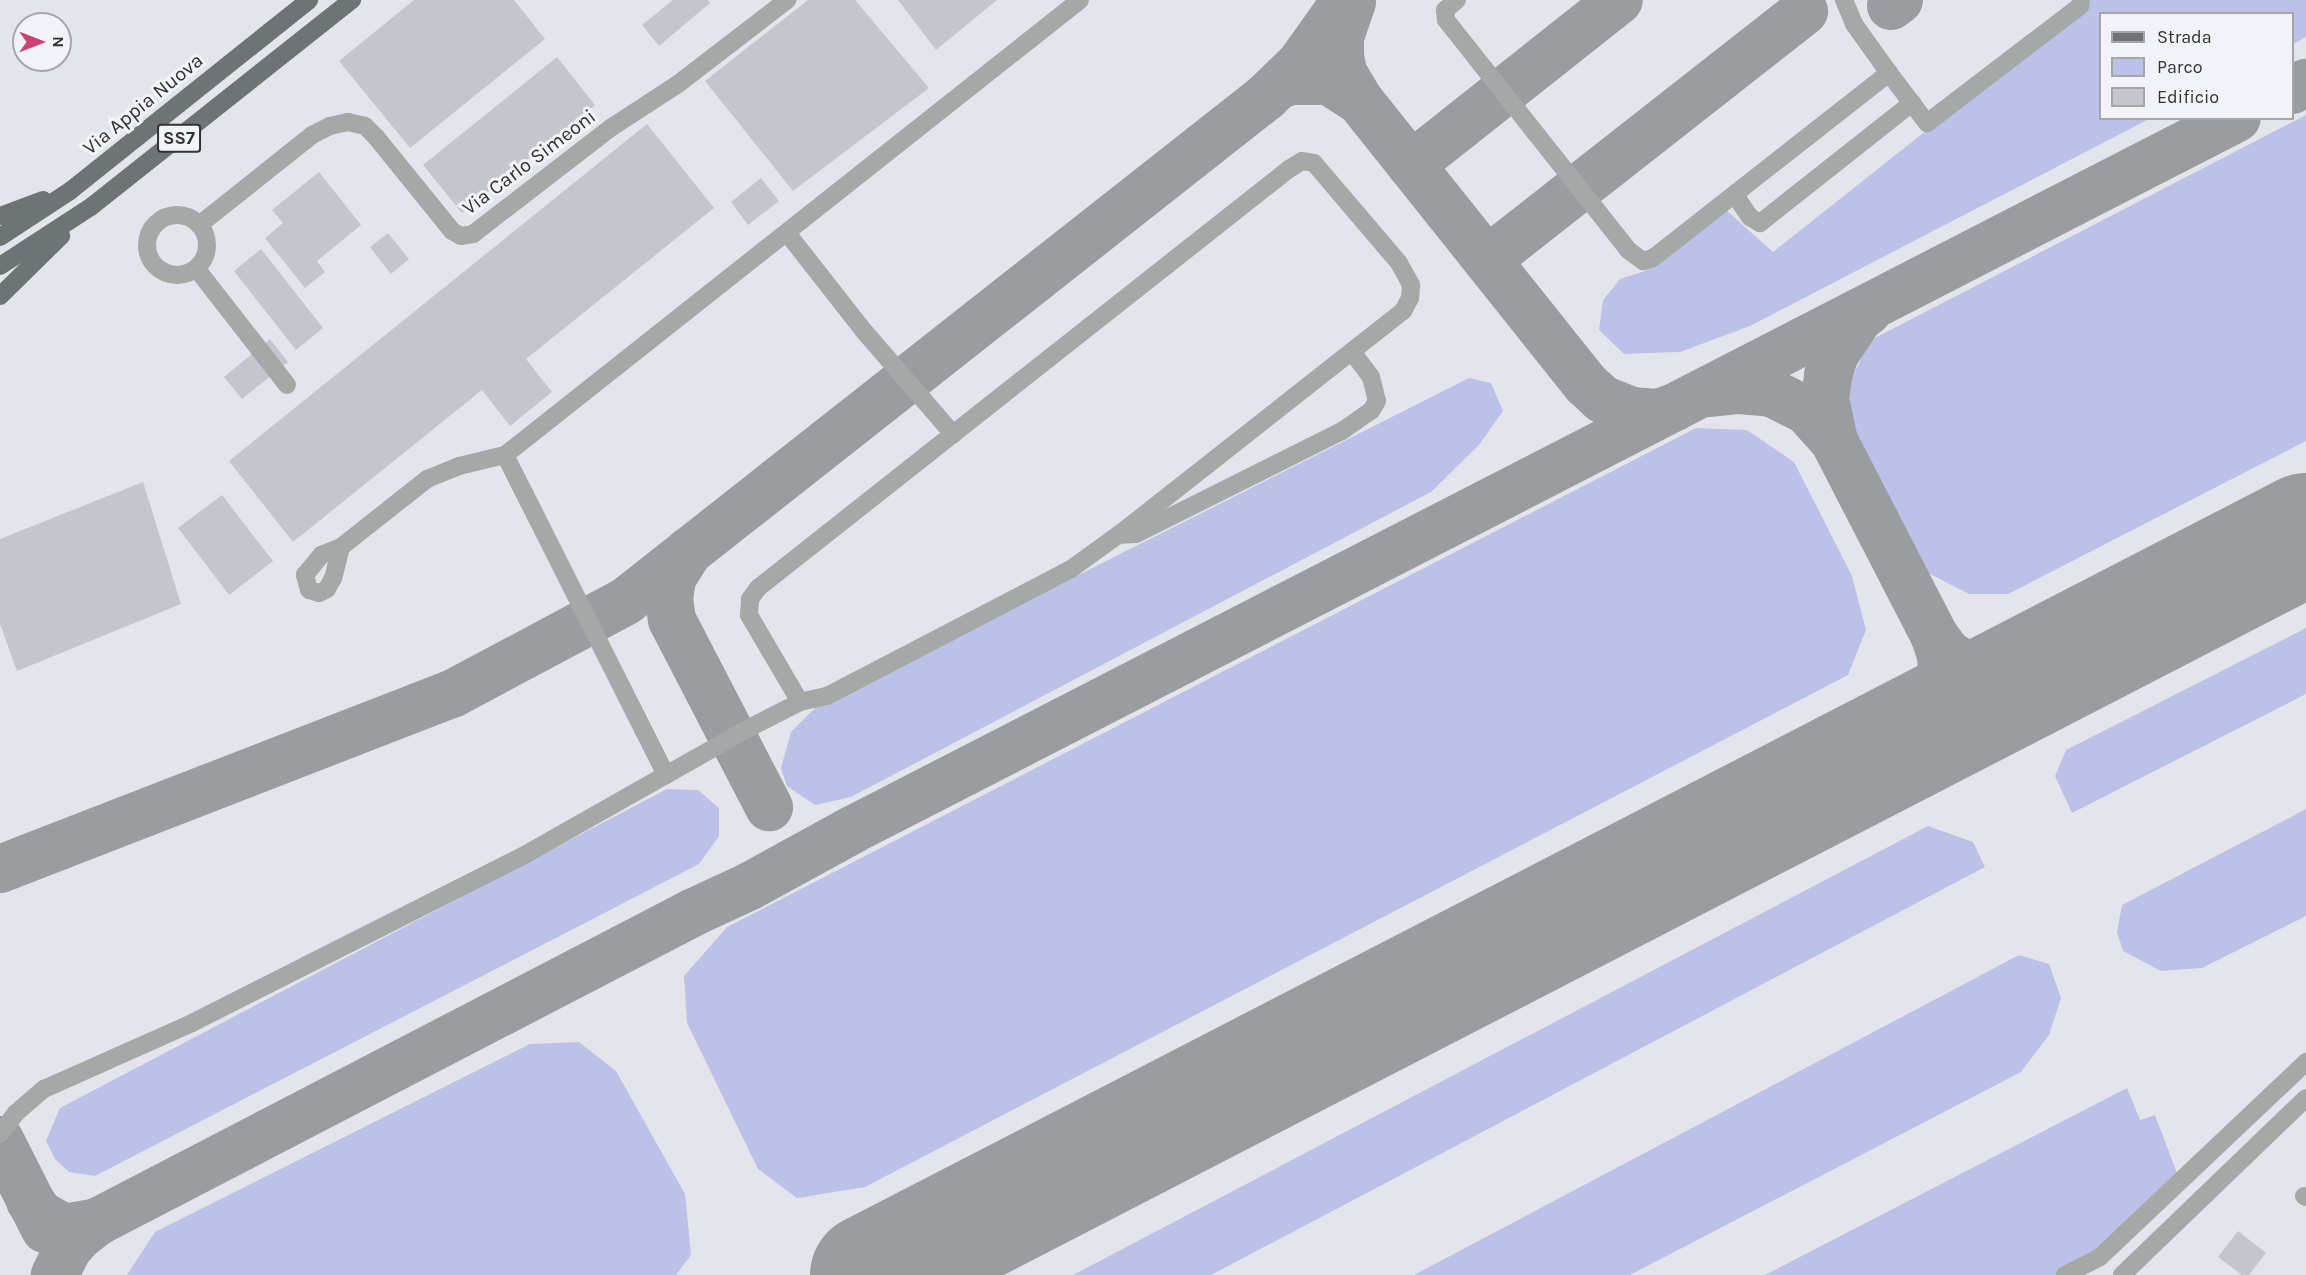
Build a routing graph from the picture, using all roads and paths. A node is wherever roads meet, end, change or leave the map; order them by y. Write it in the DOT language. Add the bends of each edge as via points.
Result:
graph roads {
  1 [pos="309,0"];
  2 [pos="352,0"];
  3 [pos="786,0"];
  4 [pos="1080,0"];
  5 [pos="1457,0"];
  6 [pos="1844,0"];
  7 [pos="2081,0"];
  8 [pos="1889,73"];
  9 [pos="1912,103"];
  10 [pos="70,191"];
  11 [pos="1735,195"];
  12 [pos="92,206"];
  13 [pos="0,216"];
  14 [pos="199,225"];
  15 [pos="787,233"];
  16 [pos="0,237"];
  17 [pos="0,267"];
  18 [pos="196,268"];
  19 [pos="0,296"];
  20 [pos="1352,352"];
  21 [pos="287,385"];
  22 [pos="953,434"];
  23 [pos="505,455"];
  24 [pos="1118,535"];
  25 [pos="340,547"];
  26 [pos="800,702"];
  27 [pos="666,775"];
  28 [pos="2306,1062"];
  29 [pos="2306,1098"];
  30 [pos="0,1134"];
  31 [pos="2065,1275"];
  32 [pos="2122,1275"];
  1 -- 10 [label="main road, Via Appia Nuova / SS7"];
  2 -- 12 [label="main road, SS7"];
  3 -- 14 [label="lane, Via Carlo Simeoni" via="473,234 461,236 452,231 369,129 348,122 312,135"];
  4 -- 15 [label="lane"];
  5 -- 11 [label="lane" via="1445,10 1446,20 1628,250 1643,261 1653,258"];
  6 -- 8 [label="lane" via="1854,24"];
  7 -- 9 [label="lane" via="2080,6 1927,123"];
  8 -- 9 [label="lane"];
  8 -- 11 [label="lane"];
  9 -- 11 [label="lane" via="1760,223 1750,217"];
  10 -- 13 [label="main road"];
  10 -- 16 [label="main road, Via Appia Nuova / SS7"];
  12 -- 17 [label="main road, SS7"];
  12 -- 19 [label="main road"];
  14 -- 18 [label="lane" via="207,242 203,261"];
  14 -- 18 [label="lane" via="181,215 171,216 154,226 147,245 148,255 160,270 179,275"];
  15 -- 22 [label="lane" via="863,330"];
  15 -- 23 [label="lane"];
  18 -- 21 [label="lane"];
  20 -- 22 [label="lane" via="1403,311 1411,285 1399,263 1314,163 1302,160"];
  20 -- 24 [label="lane"];
  20 -- 24 [label="lane" via="1371,377 1377,401 1371,411 1342,431 1171,517 1136,534"];
  22 -- 26 [label="lane" via="758,588 750,599 749,615 755,628"];
  23 -- 25 [label="lane" via="459,466 427,479"];
  23 -- 27 [label="lane"];
  24 -- 26 [label="lane" via="1071,570 827,696"];
  26 -- 27 [label="lane"];
  27 -- 30 [label="lane" via="528,853 203,1017 44,1089 16,1113"];
  28 -- 31 [label="lane" via="2100,1257"];
  29 -- 32 [label="lane"];
}
